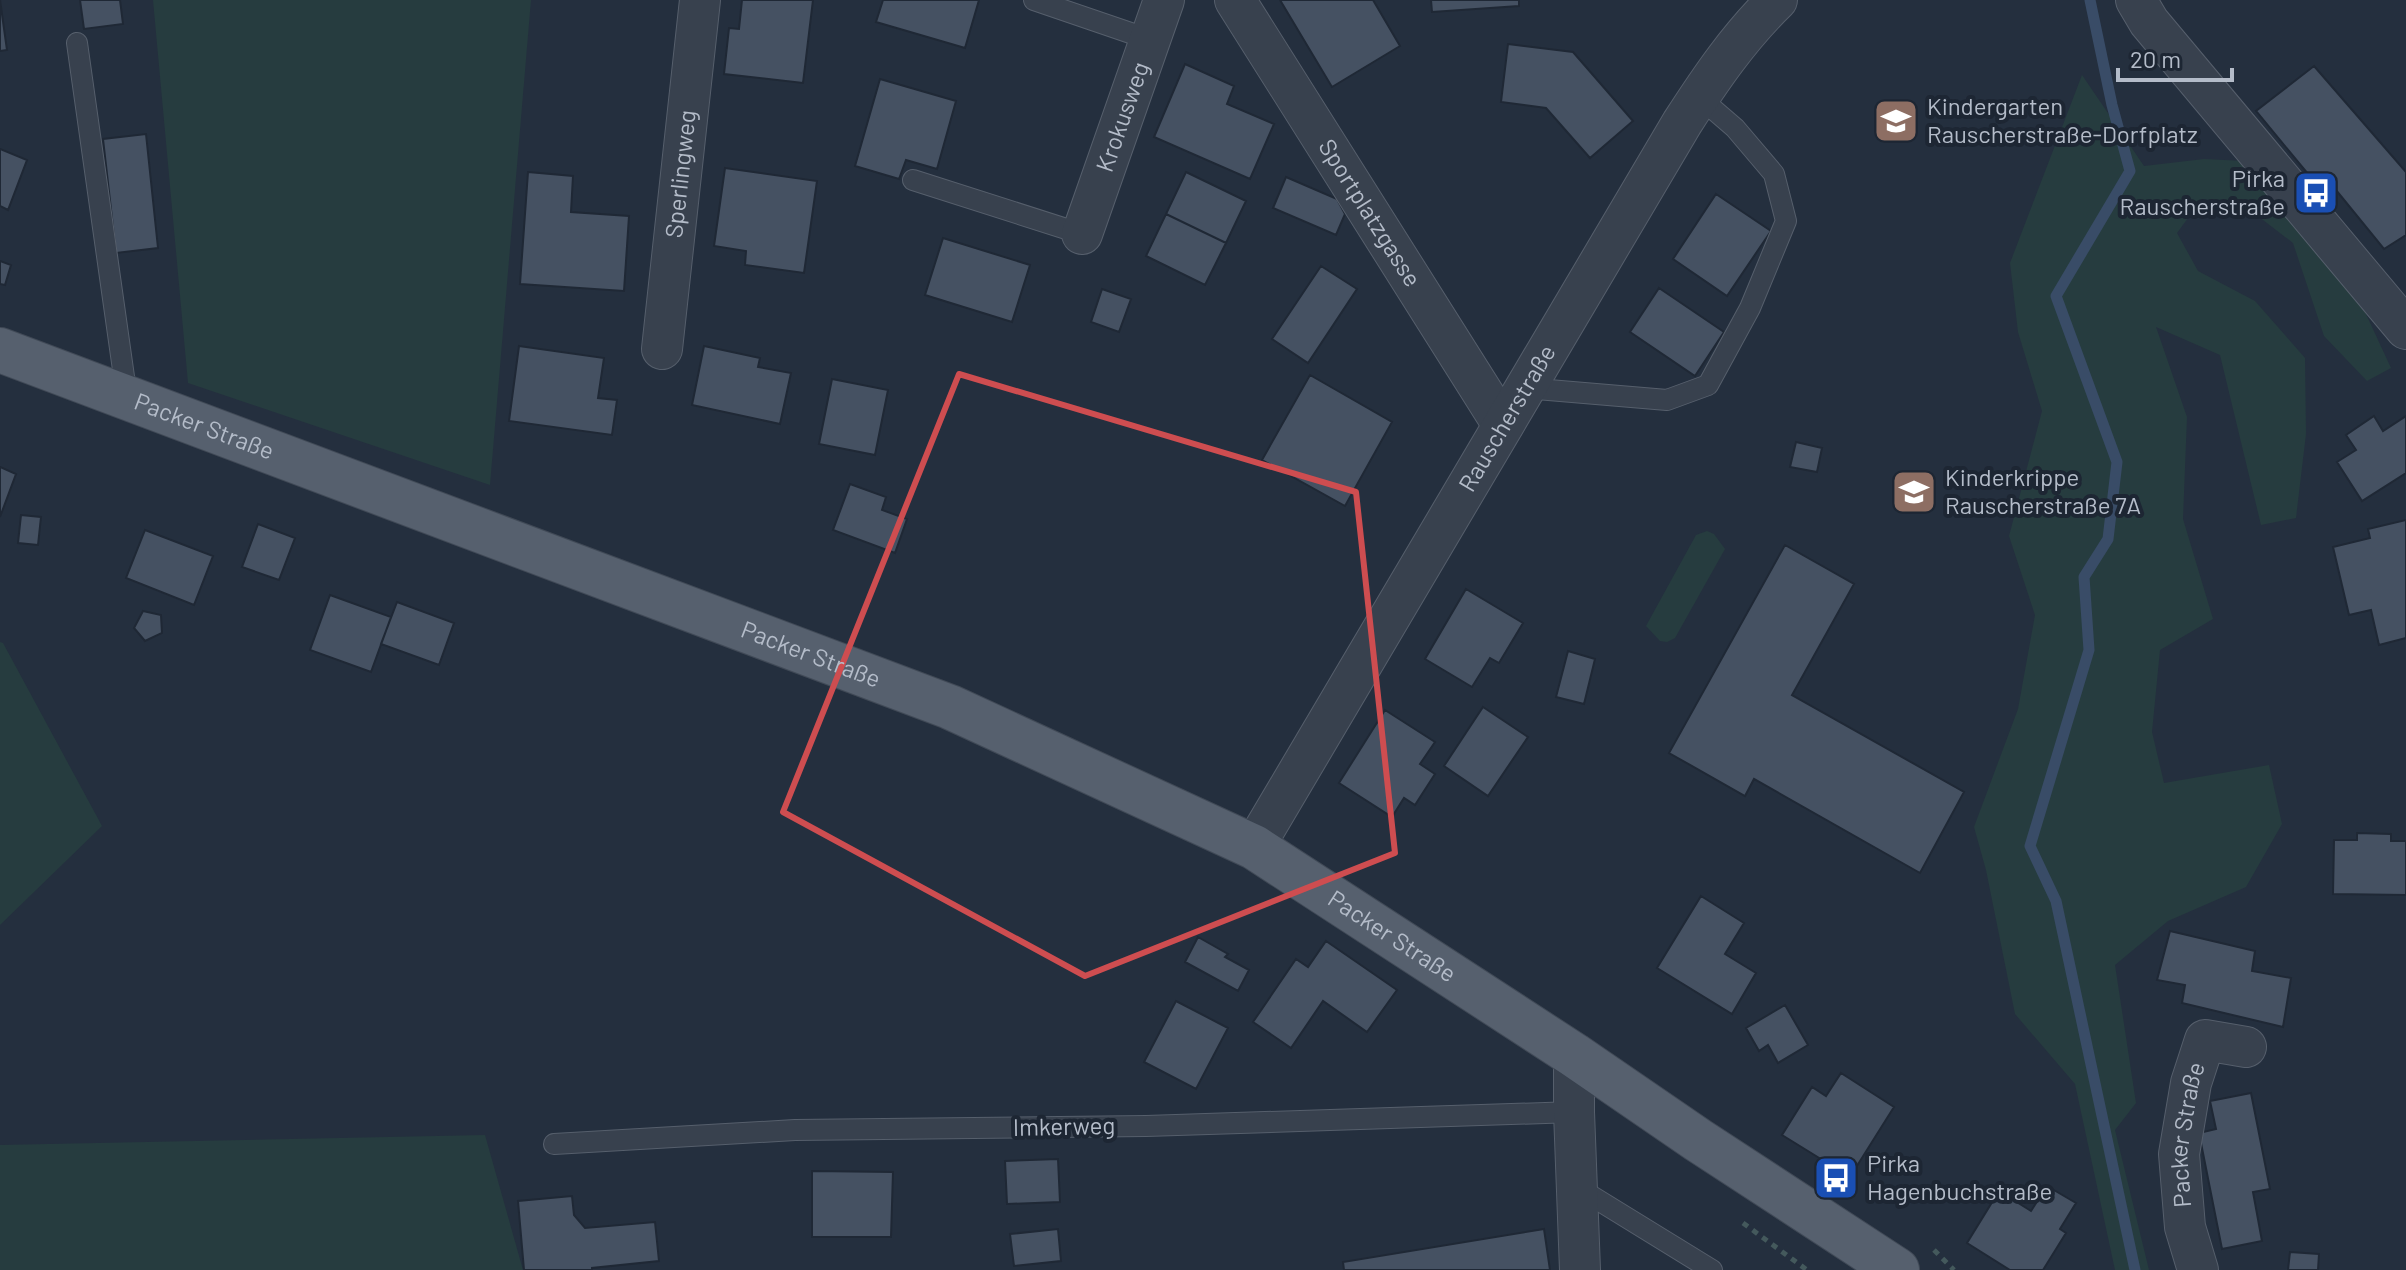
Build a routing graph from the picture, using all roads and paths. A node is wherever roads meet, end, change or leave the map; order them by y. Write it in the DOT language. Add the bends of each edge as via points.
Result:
graph roads {
  1 [pos="700,0"];
  2 [pos="1034,0"];
  3 [pos="1164,0"];
  4 [pos="1235,0"];
  5 [pos="1777,0"];
  6 [pos="2136,0"];
  7 [pos="1151,40"];
  8 [pos="77,43"];
  9 [pos="1699,97"];
  10 [pos="913,180"];
  11 [pos="1082,234"];
  12 [pos="2406,329"];
  13 [pos="662,349"];
  14 [pos="0,350"];
  15 [pos="1525,388"];
  16 [pos="127,398"];
  17 [pos="1503,425"];
  18 [pos="1254,847"];
  19 [pos="2246,1047"];
  20 [pos="1574,1055"];
  21 [pos="1574,1112"];
  22 [pos="554,1144"];
  23 [pos="1577,1187"];
  24 [pos="1580,1270"];
  25 [pos="1712,1270"];
  26 [pos="1897,1270"];
  27 [pos="2198,1270"];
  1 -- 13 [label="street, Sperlingweg"];
  2 -- 7 [label="lane"];
  3 -- 7 [label="street, Krokusweg"];
  4 -- 17 [label="street, Sportplatzgasse"];
  5 -- 9 [label="street, Rauscherstraße" via="1752,24"];
  6 -- 12 [label="street"];
  7 -- 11 [label="street, Krokusweg"];
  8 -- 16 [label="lane"];
  9 -- 15 [label="street, Rauscherstraße"];
  9 -- 15 [label="lane" via="1735,128 1774,174 1786,221 1750,308 1708,385 1667,400"];
  10 -- 11 [label="lane"];
  14 -- 16 [label="main road, Packer Straße"];
  15 -- 17 [label="street, Rauscherstraße"];
  16 -- 18 [label="main road, Packer Straße" via="950,707"];
  17 -- 18 [label="street, Rauscherstraße"];
  18 -- 20 [label="main road, Packer Straße"];
  19 -- 27 [label="street, Packer Straße" via="2205,1040 2191,1083 2179,1154 2185,1227"];
  20 -- 21 [label="street"];
  20 -- 26 [label="main road, Packer Straße"];
  21 -- 22 [label="lane, Imkerweg" via="1146,1126 795,1130"];
  21 -- 23 [label="street"];
  23 -- 24 [label="street"];
  23 -- 25 [label="lane"];
}
